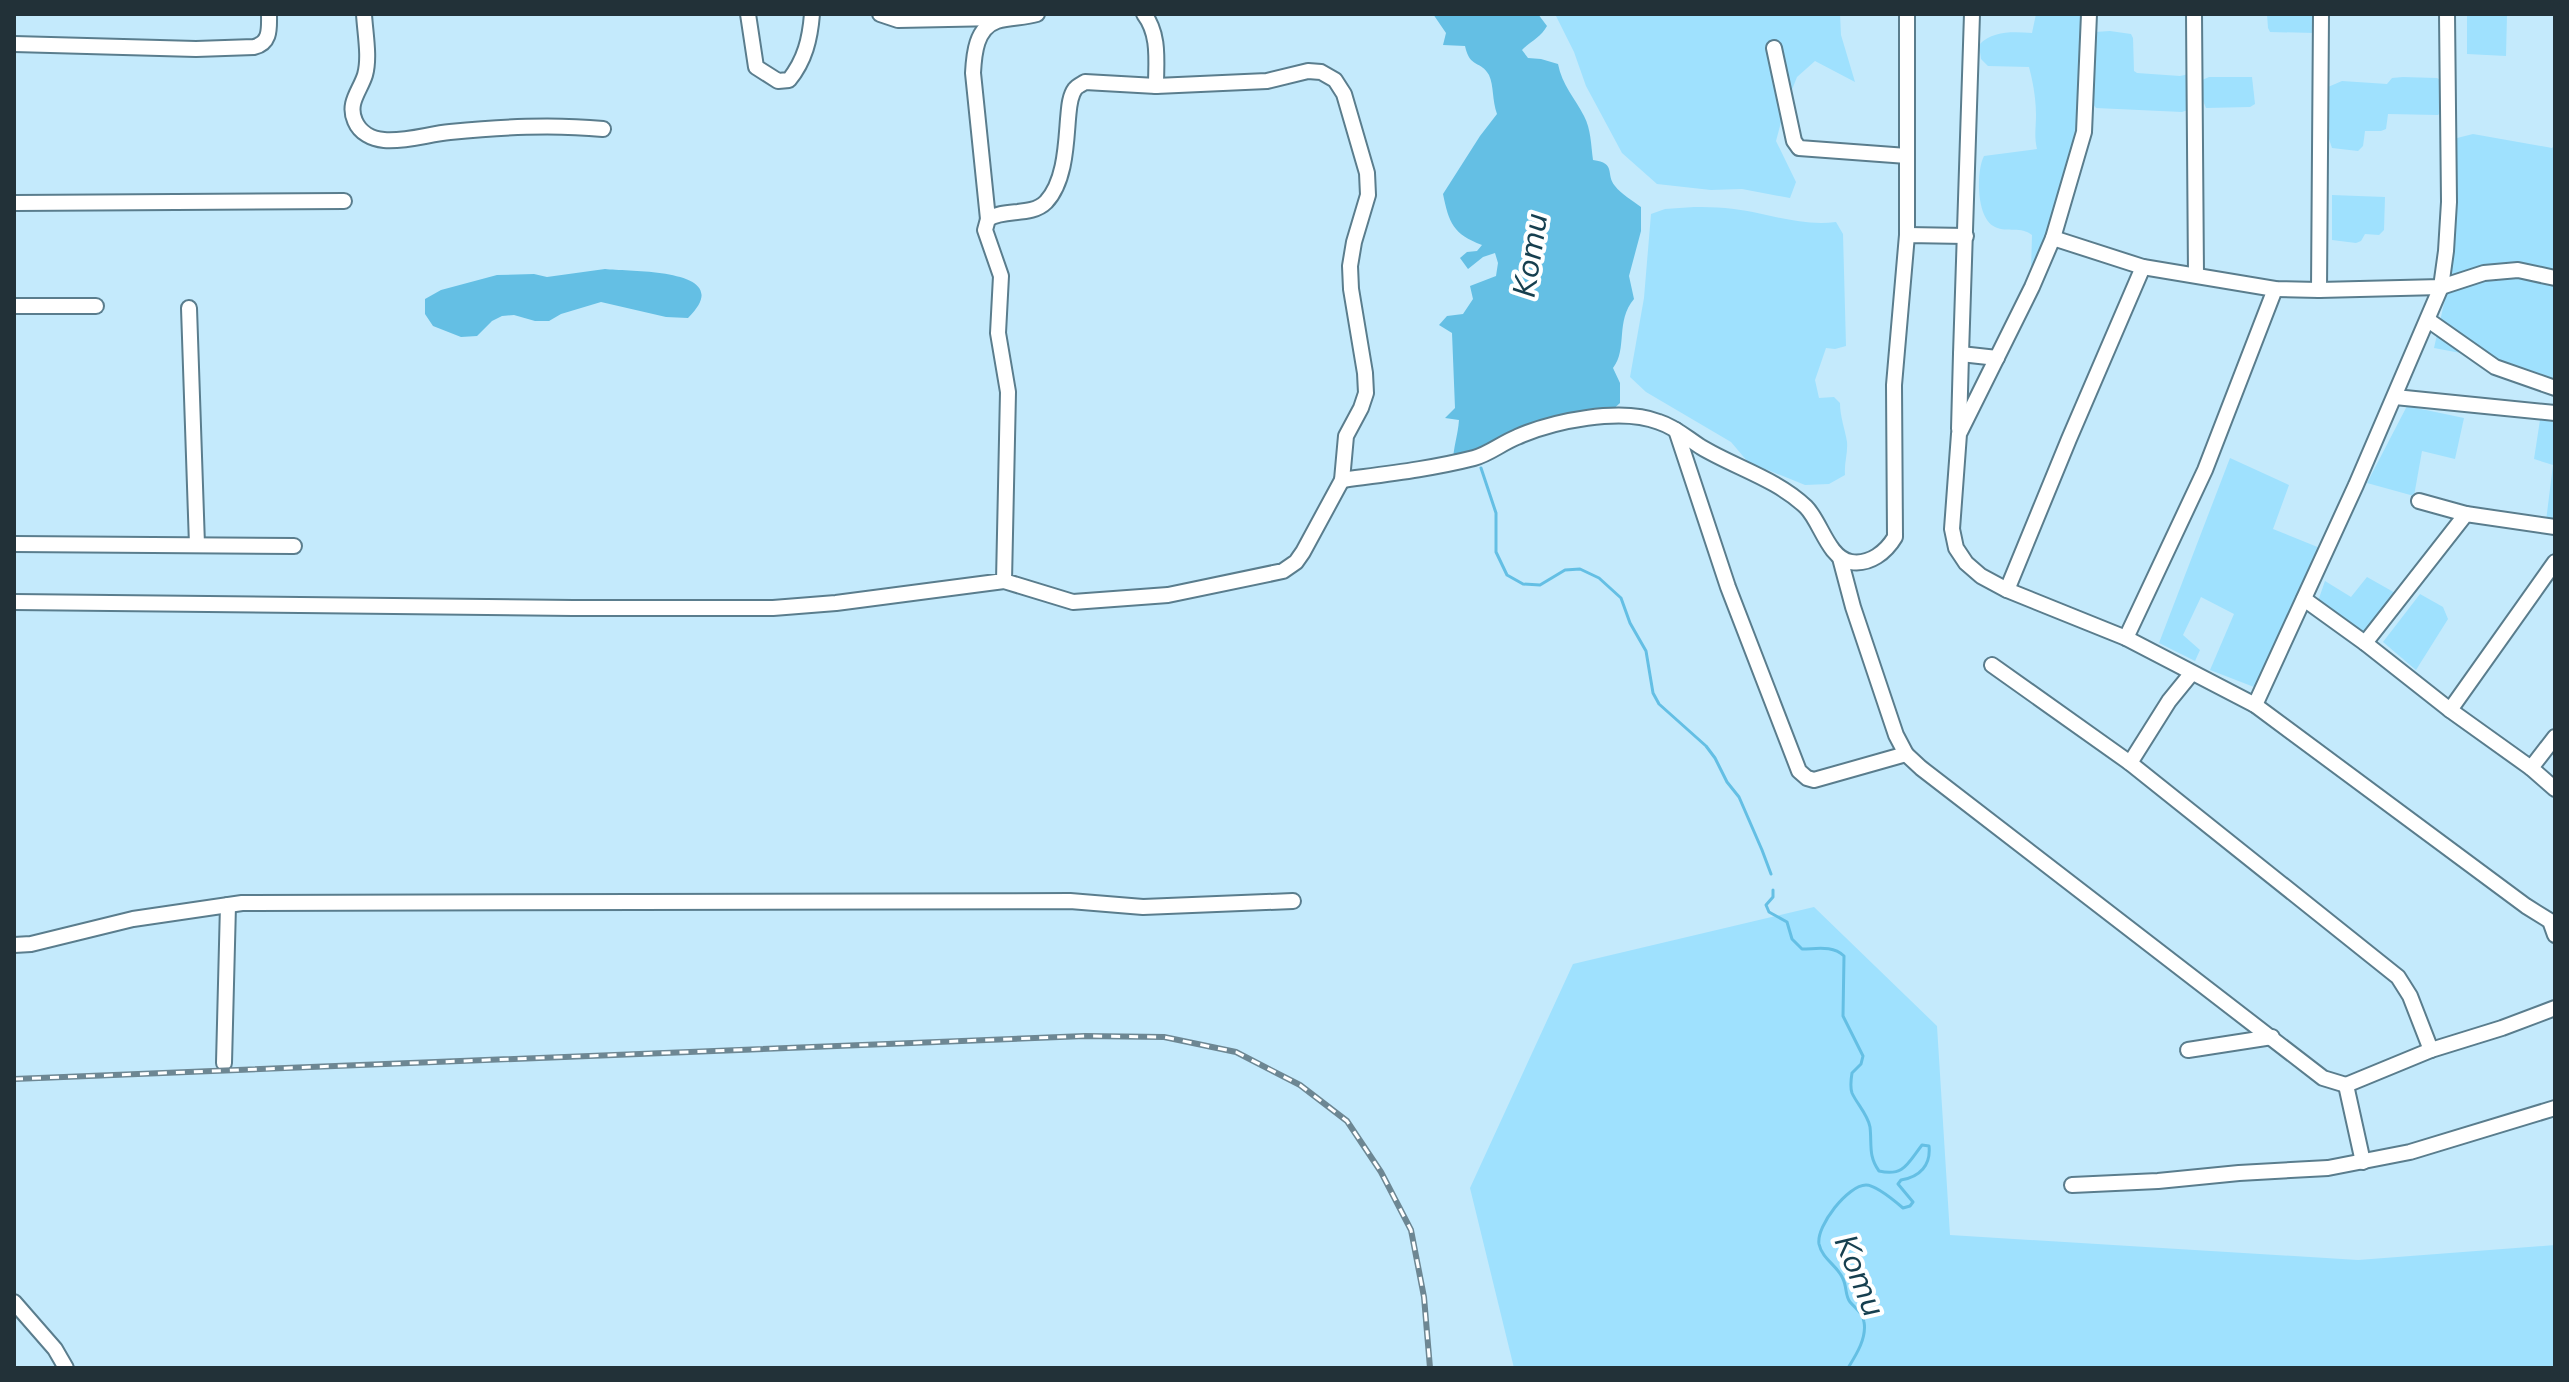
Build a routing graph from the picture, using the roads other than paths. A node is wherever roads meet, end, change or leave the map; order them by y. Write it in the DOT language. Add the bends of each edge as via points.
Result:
graph roads {
  1 [pos="269,14"];
  2 [pos="364,14"];
  3 [pos="748,14"];
  4 [pos="812,14"];
  5 [pos="880,14"];
  6 [pos="1037,14"];
  7 [pos="1144,14"];
  8 [pos="1907,14"];
  9 [pos="1972,14"];
  10 [pos="2089,14"];
  11 [pos="2194,14"];
  12 [pos="2321,14"];
  13 [pos="2447,14"];
  14 [pos="1020,18"];
  15 [pos="14,44"];
  16 [pos="1774,48"];
  17 [pos="1156,86"];
  18 [pos="603,129"];
  19 [pos="1907,156"];
  20 [pos="344,201"];
  21 [pos="14,203"];
  22 [pos="988,219"];
  23 [pos="1907,235"];
  24 [pos="1966,236"];
  25 [pos="2053,238"];
  26 [pos="2143,267"];
  27 [pos="2196,275"];
  28 [pos="2555,278"];
  29 [pos="2441,287"];
  30 [pos="2275,289"];
  31 [pos="2319,290"];
  32 [pos="14,306"];
  33 [pos="96,306"];
  34 [pos="189,308"];
  35 [pos="2428,320"];
  36 [pos="1961,354"];
  37 [pos="1997,358"];
  38 [pos="2555,388"];
  39 [pos="2395,397"];
  40 [pos="2555,413"];
  41 [pos="1676,430"];
  42 [pos="1959,434"];
  43 [pos="1342,480"];
  44 [pos="2419,501"];
  45 [pos="2466,514"];
  46 [pos="2555,527"];
  47 [pos="14,544"];
  48 [pos="197,545"];
  49 [pos="294,546"];
  50 [pos="1840,558"];
  51 [pos="2555,562"];
  52 [pos="1004,581"];
  53 [pos="2007,590"];
  54 [pos="2304,599"];
  55 [pos="14,602"];
  56 [pos="2126,638"];
  57 [pos="2365,643"];
  58 [pos="1992,665"];
  59 [pos="2191,674"];
  60 [pos="2255,705"];
  61 [pos="2450,710"];
  62 [pos="2555,737"];
  63 [pos="1906,754"];
  64 [pos="2130,763"];
  65 [pos="2531,768"];
  66 [pos="2555,789"];
  67 [pos="1293,901"];
  68 [pos="228,905"];
  69 [pos="2553,924"];
  70 [pos="14,945"];
  71 [pos="2555,1008"];
  72 [pos="2272,1037"];
  73 [pos="2188,1050"];
  74 [pos="2431,1050"];
  75 [pos="224,1063"];
  76 [pos="2346,1085"];
  77 [pos="2555,1108"];
  78 [pos="2363,1162"];
  79 [pos="2072,1185"];
  80 [pos="14,1302"];
  81 [pos="66,1368"];
  1 -- 15 [label="street" via="266,40 254,47"];
  2 -- 18 [label="street" via="366,64 353,111 368,137 386,141 558,124"];
  3 -- 4 [label="street" via="756,67 778,81 789,80 799,69"];
  5 -- 14 [label="street" via="898,20"];
  6 -- 14 [label="street"];
  7 -- 17 [label="street" via="1157,47"];
  8 -- 19 [label="street"];
  9 -- 24 [label="street"];
  10 -- 25 [label="street" via="2084,132"];
  11 -- 27 [label="street"];
  12 -- 31 [label="street"];
  13 -- 29 [label="street" via="2449,202"];
  14 -- 22 [label="street" via="987,27 974,54"];
  16 -- 19 [label="street" via="1799,148"];
  17 -- 22 [label="street" via="1085,82 1076,87 1065,153 1046,202"];
  17 -- 43 [label="street" via="1267,81 1308,71 1335,80 1344,94 1367,173 1368,195 1350,266 1366,393 1346,436"];
  19 -- 23 [label="street"];
  20 -- 21 [label="street"];
  22 -- 52 [label="street" via="985,230 1001,276 998,333 1008,392"];
  23 -- 24 [label="street"];
  23 -- 50 [label="street" via="1894,385 1895,537 1889,548 1865,561"];
  24 -- 36 [label="street"];
  25 -- 26 [label="street"];
  25 -- 37 [label="street"];
  26 -- 27 [label="street"];
  26 -- 53 [label="street"];
  27 -- 30 [label="street"];
  28 -- 29 [label="street" via="2518,270 2484,273"];
  29 -- 31 [label="street"];
  29 -- 35 [label="street"];
  30 -- 31 [label="street"];
  30 -- 56 [label="street" via="2205,470"];
  32 -- 33 [label="street"];
  34 -- 48 [label="street"];
  35 -- 38 [label="street" via="2495,367"];
  35 -- 39 [label="street"];
  36 -- 37 [label="street"];
  36 -- 42 [label="street"];
  37 -- 42 [label="street"];
  39 -- 40 [label="street"];
  39 -- 54 [label="street"];
  41 -- 43 [label="street" via="1643,417 1558,423 1479,457"];
  41 -- 50 [label="street" via="1807,508"];
  41 -- 63 [label="street" via="1728,587 1799,771 1814,780"];
  42 -- 53 [label="street" via="1952,529 1956,548 1981,576"];
  43 -- 52 [label="street" via="1303,552 1283,571 1183,592 1073,602"];
  44 -- 45 [label="street"];
  45 -- 46 [label="street"];
  45 -- 57 [label="street"];
  47 -- 48 [label="street"];
  48 -- 49 [label="street"];
  50 -- 63 [label="street"];
  51 -- 61 [label="street"];
  52 -- 55 [label="street" via="773,608"];
  53 -- 56 [label="street"];
  54 -- 57 [label="street"];
  54 -- 60 [label="street"];
  56 -- 59 [label="street"];
  57 -- 61 [label="street"];
  58 -- 64 [label="street"];
  59 -- 60 [label="street"];
  59 -- 64 [label="street"];
  60 -- 69 [label="street"];
  61 -- 65 [label="street"];
  62 -- 65 [label="street"];
  63 -- 72 [label="street"];
  64 -- 74 [label="street" via="2398,977"];
  65 -- 66 [label="street"];
  67 -- 68 [label="street" via="1143,907 1070,901"];
  68 -- 70 [label="street"];
  68 -- 75 [label="street"];
  71 -- 74 [label="street"];
  72 -- 73 [label="street"];
  72 -- 76 [label="street" via="2323,1078"];
  74 -- 76 [label="street"];
  76 -- 78 [label="street"];
  77 -- 78 [label="street"];
  78 -- 79 [label="street"];
  80 -- 81 [label="street"];
}
